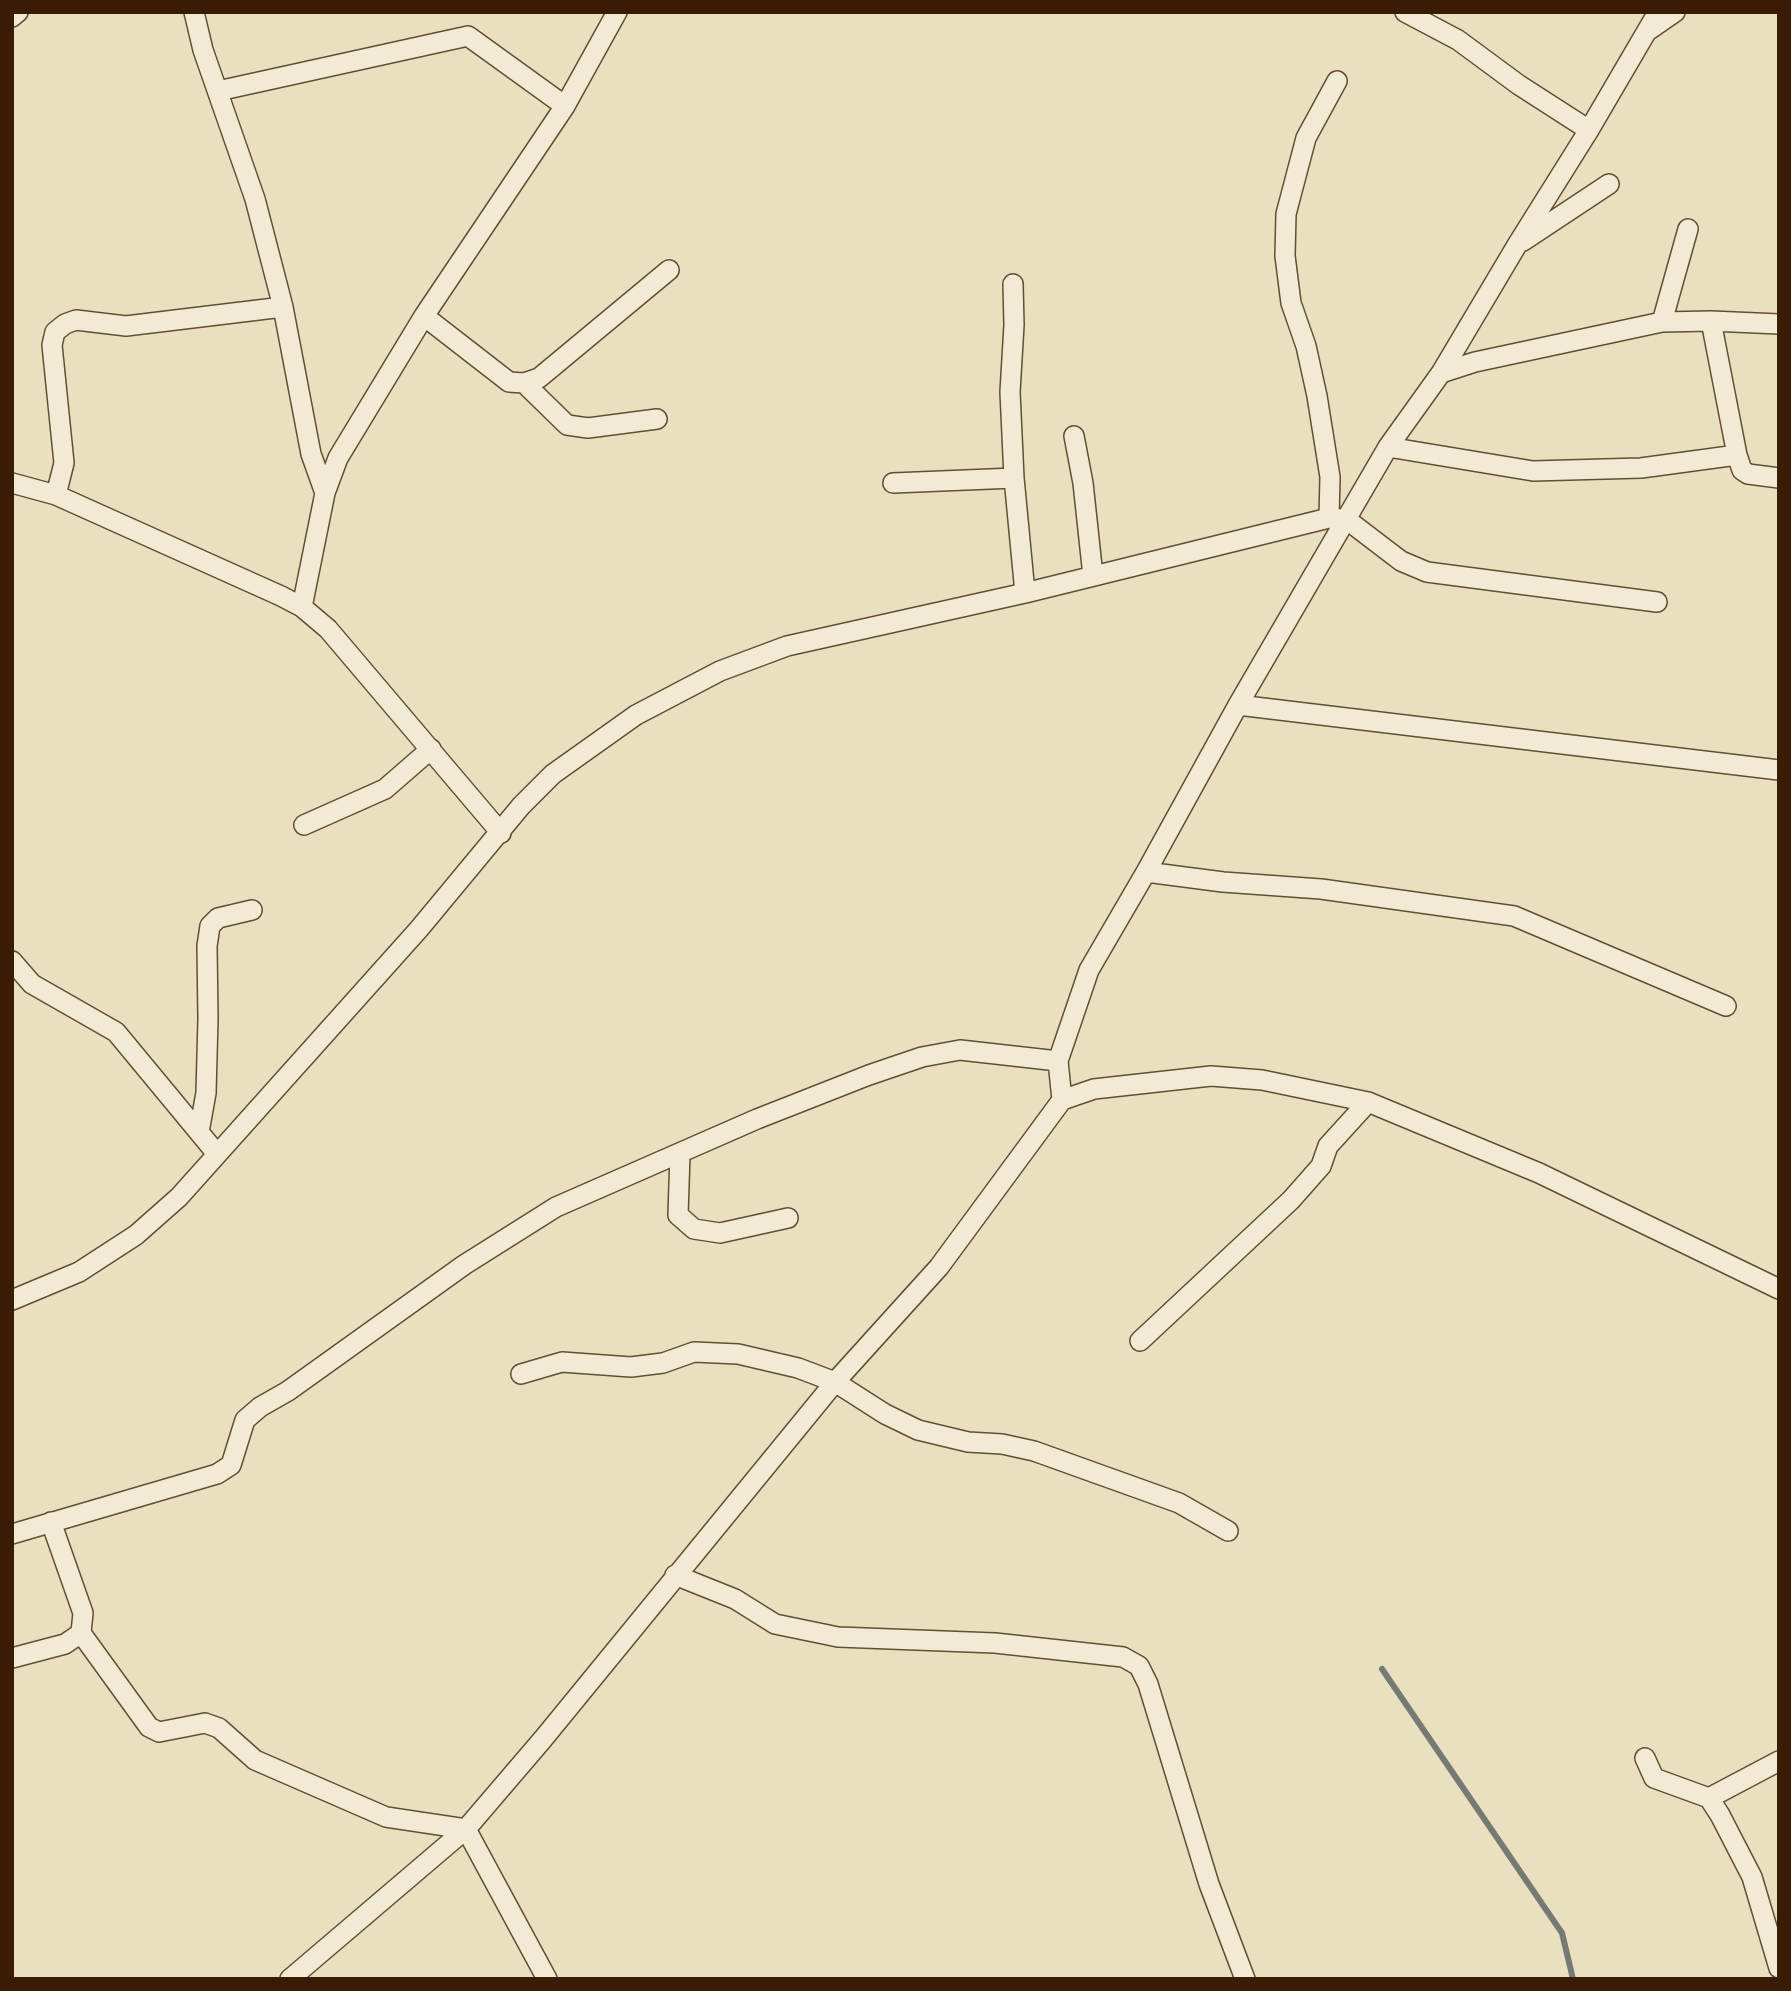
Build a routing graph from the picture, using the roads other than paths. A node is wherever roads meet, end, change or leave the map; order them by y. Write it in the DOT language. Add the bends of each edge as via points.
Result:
graph roads {
  1 [pos="18,12"];
  2 [pos="194,12"];
  3 [pos="618,12"];
  4 [pos="1405,12"];
  5 [pos="1658,12"];
  6 [pos="1675,12"];
  7 [pos="12,17"];
  8 [pos="1645,33"];
  9 [pos="1337,81"];
  10 [pos="218,91"];
  11 [pos="565,106"];
  12 [pos="1589,130"];
  13 [pos="1609,184"];
  14 [pos="1688,229"];
  15 [pos="1517,245"];
  16 [pos="669,270"];
  17 [pos="1013,284"];
  18 [pos="283,307"];
  19 [pos="424,316"];
  20 [pos="1711,321"];
  21 [pos="1662,322"];
  22 [pos="1779,324"];
  23 [pos="1441,373"];
  24 [pos="524,383"];
  25 [pos="657,419"];
  26 [pos="1074,436"];
  27 [pos="1388,447"];
  28 [pos="1737,455"];
  29 [pos="1014,478"];
  30 [pos="1779,478"];
  31 [pos="12,483"];
  32 [pos="893,483"];
  33 [pos="325,493"];
  34 [pos="55,495"];
  35 [pos="1338,519"];
  36 [pos="1093,576"];
  37 [pos="1025,593"];
  38 [pos="1657,602"];
  39 [pos="302,607"];
  40 [pos="1238,705"];
  41 [pos="431,749"];
  42 [pos="1779,769"];
  43 [pos="304,825"];
  44 [pos="500,833"];
  45 [pos="1146,872"];
  46 [pos="252,911"];
  47 [pos="12,961"];
  48 [pos="1726,1006"];
  49 [pos="1058,1061"];
  50 [pos="1062,1100"];
  51 [pos="1368,1102"];
  52 [pos="199,1132"];
  53 [pos="217,1154"];
  54 [pos="680,1154"];
  55 [pos="788,1218"];
  56 [pos="1779,1289"];
  57 [pos="12,1300"];
  58 [pos="1140,1341"];
  59 [pos="521,1374"];
  60 [pos="835,1382"];
  61 [pos="51,1522"];
  62 [pos="1228,1531"];
  63 [pos="12,1534"];
  64 [pos="675,1576"];
  65 [pos="81,1633"];
  66 [pos="12,1658"];
  67 [pos="1645,1758"];
  68 [pos="1779,1761"];
  69 [pos="1709,1798"];
  70 [pos="466,1829"];
  71 [pos="1779,1968"];
  72 [pos="290,1979"];
  73 [pos="547,1979"];
  74 [pos="1245,1979"];
  1 -- 7 [label="street"];
  2 -- 10 [label="street"];
  3 -- 11 [label="street"];
  4 -- 12 [label="street" via="1458,40"];
  5 -- 8 [label="street"];
  6 -- 8 [label="street"];
  8 -- 12 [label="street"];
  9 -- 35 [label="street" via="1306,138 1286,214 1285,256 1291,303 1317,396"];
  10 -- 11 [label="street" via="468,36"];
  10 -- 18 [label="street" via="255,199"];
  11 -- 19 [label="street"];
  12 -- 15 [label="street"];
  13 -- 15 [label="street"];
  14 -- 21 [label="street"];
  15 -- 23 [label="street"];
  16 -- 24 [label="street" via="539,378"];
  17 -- 29 [label="street" via="1010,392"];
  18 -- 33 [label="street" via="311,454"];
  18 -- 34 [label="street" via="126,326 76,320 55,332 52,345 64,463"];
  19 -- 24 [label="street" via="509,382"];
  19 -- 33 [label="street" via="338,458"];
  20 -- 21 [label="street"];
  20 -- 22 [label="street"];
  20 -- 28 [label="street"];
  21 -- 23 [label="street"];
  23 -- 27 [label="street"];
  24 -- 25 [label="street" via="567,425 588,428"];
  26 -- 36 [label="street"];
  27 -- 28 [label="street" via="1533,471 1641,468"];
  27 -- 35 [label="street"];
  28 -- 30 [label="street" via="1748,474"];
  29 -- 32 [label="street"];
  29 -- 37 [label="street"];
  31 -- 34 [label="street"];
  33 -- 39 [label="street"];
  34 -- 39 [label="street"];
  35 -- 36 [label="street"];
  35 -- 38 [label="street" via="1401,561 1427,572"];
  35 -- 40 [label="street"];
  36 -- 37 [label="street"];
  37 -- 44 [label="street" via="787,646 720,671 636,715 554,774"];
  39 -- 41 [label="street" via="328,629"];
  40 -- 42 [label="street"];
  40 -- 45 [label="street"];
  41 -- 43 [label="street" via="385,789"];
  41 -- 44 [label="street"];
  44 -- 53 [label="street"];
  45 -- 48 [label="street" via="1321,888 1514,916"];
  45 -- 49 [label="street" via="1089,970"];
  46 -- 52 [label="street" via="218,918 210,926 206,1093"];
  47 -- 52 [label="street" via="32,984 116,1032"];
  49 -- 50 [label="street"];
  49 -- 54 [label="street" via="960,1050 922,1057 869,1074"];
  50 -- 51 [label="street" via="1094,1089 1211,1076 1262,1080"];
  50 -- 60 [label="street" via="939,1267"];
  51 -- 56 [label="street" via="1539,1173"];
  51 -- 58 [label="street" via="1328,1146 1321,1166 1291,1200"];
  52 -- 53 [label="street"];
  53 -- 57 [label="street" via="179,1197 136,1235 79,1272"];
  54 -- 55 [label="street" via="678,1215 694,1229 720,1233"];
  54 -- 61 [label="street" via="556,1207 464,1265 260,1407 245,1420 230,1465 217,1474"];
  59 -- 60 [label="street" via="562,1362 631,1367 663,1363 694,1352 738,1354"];
  60 -- 62 [label="street" via="918,1430 1034,1451 1179,1503"];
  60 -- 64 [label="street"];
  61 -- 63 [label="street"];
  61 -- 65 [label="street" via="83,1613"];
  64 -- 70 [label="street"];
  64 -- 74 [label="street" via="735,1599 775,1624 838,1637 995,1643 1124,1657 1139,1666 1209,1884"];
  65 -- 66 [label="street" via="65,1644"];
  65 -- 70 [label="street" via="149,1727 159,1732 205,1723 219,1728 255,1760 386,1817"];
  67 -- 69 [label="street" via="1654,1778"];
  68 -- 69 [label="street"];
  69 -- 71 [label="street" via="1752,1877"];
  70 -- 72 [label="street"];
  70 -- 73 [label="street"];
}
